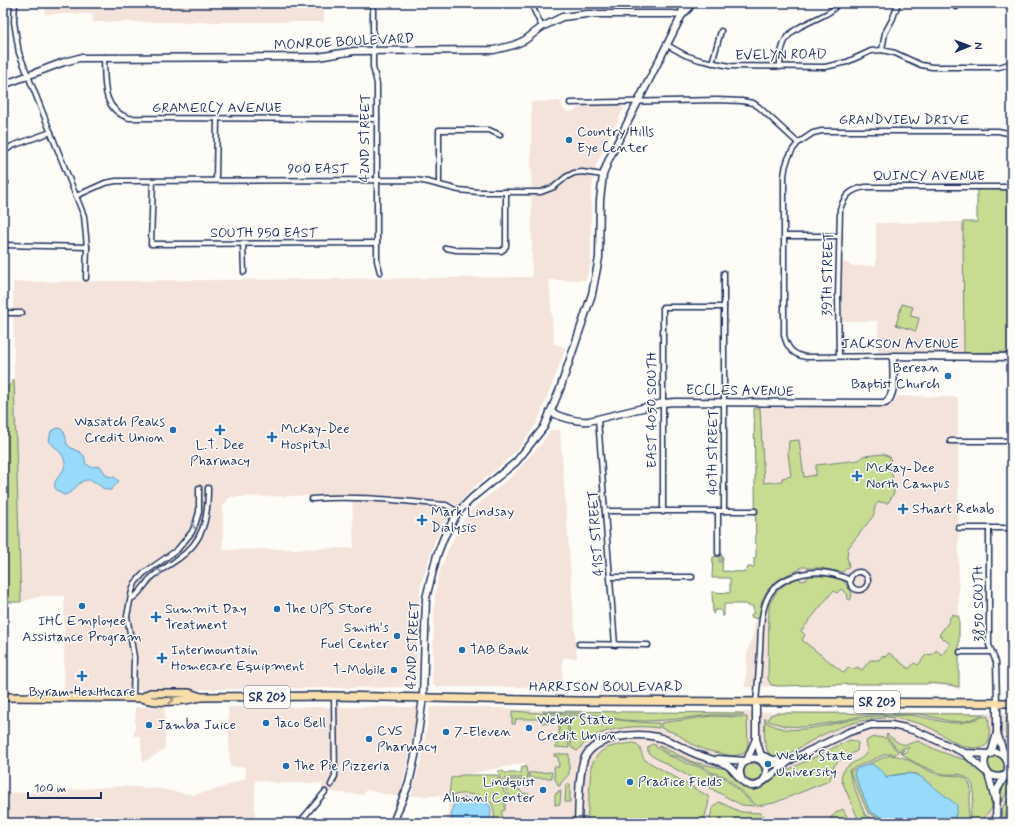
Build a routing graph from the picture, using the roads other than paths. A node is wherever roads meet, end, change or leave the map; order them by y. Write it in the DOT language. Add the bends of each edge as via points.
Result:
graph roads {
  1 [pos="15,3"];
  2 [pos="373,3"];
  3 [pos="533,3"];
  4 [pos="683,3"];
  5 [pos="691,3"];
  6 [pos="838,3"];
  7 [pos="898,3"];
  8 [pos="682,15"];
  9 [pos="542,27"];
  10 [pos="721,31"];
  11 [pos="667,46"];
  12 [pos="882,50"];
  13 [pos="373,51"];
  14 [pos="104,57"];
  15 [pos="1012,62"];
  16 [pos="712,63"];
  17 [pos="780,67"];
  18 [pos="28,76"];
  19 [pos="3,85"];
  20 [pos="638,102"];
  21 [pos="570,103"];
  22 [pos="217,119"];
  23 [pos="377,119"];
  24 [pos="51,132"];
  25 [pos="500,135"];
  26 [pos="1012,137"];
  27 [pos="798,143"];
  28 [pos="3,152"];
  29 [pos="603,175"];
  30 [pos="216,180"];
  31 [pos="377,180"];
  32 [pos="152,181"];
  33 [pos="439,185"];
  34 [pos="1012,187"];
  35 [pos="506,192"];
  36 [pos="848,194"];
  37 [pos="76,196"];
  38 [pos="785,236"];
  39 [pos="839,236"];
  40 [pos="243,244"];
  41 [pos="377,244"];
  42 [pos="3,245"];
  43 [pos="87,247"];
  44 [pos="446,248"];
  45 [pos="244,272"];
  46 [pos="380,272"];
  47 [pos="724,273"];
  48 [pos="86,278"];
  49 [pos="724,307"];
  50 [pos="3,313"];
  51 [pos="22,313"];
  52 [pos="790,350"];
  53 [pos="839,356"];
  54 [pos="893,356"];
  55 [pos="1012,357"];
  56 [pos="663,403"];
  57 [pos="724,403"];
  58 [pos="550,412"];
  59 [pos="598,419"];
  60 [pos="950,441"];
  61 [pos="1012,441"];
  62 [pos="200,488"];
  63 [pos="208,488"];
  64 [pos="312,499"];
  65 [pos="605,511"];
  66 [pos="754,511"];
  67 [pos="458,512"];
  68 [pos="663,512"];
  69 [pos="718,512"];
  70 [pos="724,512"];
  71 [pos="959,528"];
  72 [pos="989,528"];
  73 [pos="1012,528"];
  74 [pos="718,553"];
  75 [pos="610,577"];
  76 [pos="692,577"];
  77 [pos="850,580"];
  78 [pos="131,599"];
  79 [pos="579,644"];
  80 [pos="648,644"];
  81 [pos="615,645"];
  82 [pos="960,652"];
  83 [pos="992,652"];
  84 [pos="334,696"];
  85 [pos="3,697"];
  86 [pos="423,697"];
  87 [pos="133,698"];
  88 [pos="756,702"];
  89 [pos="1012,702"];
  90 [pos="997,703"];
  91 [pos="997,733"];
  92 [pos="756,739"];
  93 [pos="965,754"];
  94 [pos="990,754"];
  95 [pos="1008,754"];
  96 [pos="761,755"];
  97 [pos="706,757"];
  98 [pos="746,760"];
  99 [pos="789,760"];
  100 [pos="763,764"];
  101 [pos="988,773"];
  102 [pos="1008,773"];
  103 [pos="742,780"];
  104 [pos="762,782"];
  105 [pos="330,784"];
  106 [pos="325,792"];
  107 [pos="996,806"];
  108 [pos="299,823"];
  109 [pos="393,823"];
  110 [pos="578,823"];
  111 [pos="996,823"];
  1 -- 18 [label="street" via="16,37"];
  2 -- 13 [label="street, 42ND STREET"];
  3 -- 9 [label="street"];
  4 -- 8 [label="street"];
  5 -- 8 [label="street"];
  6 -- 17 [label="street" via="827,14 797,28 789,35 782,48"];
  7 -- 12 [label="street" via="885,33"];
  8 -- 9 [label="street, MONROE BOULEVARD" via="573,15 562,17"];
  8 -- 11 [label="street, 42ND STREET"];
  9 -- 13 [label="street, MONROE BOULEVARD" via="525,40 494,50"];
  10 -- 16 [label="street"];
  11 -- 16 [label="street, EVELYN ROAD" via="685,55"];
  11 -- 20 [label="street, 42ND STREET"];
  12 -- 15 [label="street" via="932,67 999,67"];
  12 -- 17 [label="street, EVELYN ROAD" via="871,51 847,62 825,67"];
  13 -- 14 [label="street, MONROE BOULEVARD" via="354,51 318,57"];
  13 -- 23 [label="street, 42ND STREET" via="377,84"];
  14 -- 18 [label="street, MONROE BOULEVARD" via="72,59"];
  14 -- 22 [label="street, GRAMERCY AVENUE" via="108,101 123,116 137,119"];
  16 -- 17 [label="street, EVELYN ROAD"];
  18 -- 19 [label="street, MONROE BOULEVARD"];
  18 -- 24 [label="street"];
  20 -- 21 [label="street"];
  20 -- 27 [label="street" via="717,100 753,103"];
  20 -- 29 [label="street, 42ND STREET"];
  22 -- 23 [label="street, GRAMERCY AVENUE"];
  22 -- 30 [label="street"];
  23 -- 31 [label="street, 42ND STREET"];
  24 -- 28 [label="street" via="12,146"];
  24 -- 37 [label="street"];
  25 -- 33 [label="street" via="489,130 439,130"];
  26 -- 27 [label="street, GRANDVIEW DRIVE" via="998,131 822,131 806,136"];
  27 -- 38 [label="street, GRANDVIEW DRIVE" via="789,156 785,169"];
  29 -- 35 [label="street, 900 EAST" via="574,173 554,187 541,192"];
  29 -- 58 [label="street, 42ND STREET" via="597,273 560,389"];
  30 -- 31 [label="street, 900 EAST"];
  30 -- 32 [label="street, 900 EAST"];
  31 -- 33 [label="street, 900 EAST" via="416,180"];
  31 -- 41 [label="street, 42ND STREET"];
  32 -- 37 [label="street, 900 EAST" via="116,181"];
  32 -- 40 [label="street, SOUTH 950 EAST" via="151,244"];
  33 -- 35 [label="street, 900 EAST" via="478,192"];
  34 -- 36 [label="street, QUINCY AVENUE" via="866,187"];
  35 -- 44 [label="street" via="504,249 500,251"];
  36 -- 39 [label="street, 39TH STREET" via="840,209"];
  37 -- 43 [label="street" via="84,216"];
  38 -- 39 [label="street"];
  38 -- 52 [label="street, GRANDVIEW DRIVE" via="784,335"];
  39 -- 53 [label="street, 39TH STREET"];
  40 -- 41 [label="street, SOUTH 950 EAST"];
  40 -- 45 [label="street"];
  41 -- 46 [label="street, 42ND STREET"];
  42 -- 43 [label="street"];
  43 -- 48 [label="street"];
  47 -- 49 [label="street, 40TH STREET"];
  49 -- 56 [label="street, EAST 4050 SOUTH" via="663,307"];
  49 -- 57 [label="street, 40TH STREET"];
  50 -- 51 [label="street"];
  52 -- 53 [label="street, JACKSON AVENUE" via="806,357"];
  53 -- 54 [label="street, JACKSON AVENUE"];
  54 -- 55 [label="street, JACKSON AVENUE"];
  54 -- 57 [label="street, ECCLES AVENUE" via="892,396 885,403"];
  56 -- 57 [label="street, ECCLES AVENUE"];
  56 -- 59 [label="street, ECCLES AVENUE"];
  56 -- 68 [label="street, EAST 4050 SOUTH"];
  57 -- 70 [label="street, 40TH STREET"];
  58 -- 59 [label="street, ECCLES AVENUE" via="575,421"];
  58 -- 67 [label="street, 42ND STREET" via="544,427 516,462"];
  59 -- 65 [label="street, 41ST STREET"];
  60 -- 61 [label="street"];
  62 -- 78 [label="street, one-way" via="199,512 192,532 177,550 152,566 140,578"];
  78 -- 63 [label="street, one-way" via="196,541 206,518"];
  64 -- 67 [label="street" via="343,497 446,505"];
  65 -- 68 [label="street"];
  65 -- 75 [label="street, 41ST STREET"];
  66 -- 70 [label="street"];
  67 -- 86 [label="street, 42ND STREET" via="437,555 426,598"];
  68 -- 69 [label="street"];
  69 -- 70 [label="street"];
  69 -- 74 [label="street"];
  71 -- 72 [label="street"];
  72 -- 73 [label="street"];
  72 -- 83 [label="street, 3850 SOUTH" via="989,645"];
  75 -- 76 [label="street"];
  75 -- 81 [label="street, 41ST STREET"];
  77 -- 77 [label="street" via="852,587 857,590 863,589 868,582 866,574 861,571 852,574"];
  77 -- 88 [label="street" via="840,575 809,572 786,579 769,595 762,623"];
  78 -- 87 [label="street" via="127,616 134,657"];
  79 -- 81 [label="street"];
  80 -- 81 [label="street"];
  82 -- 83 [label="street"];
  83 -- 90 [label="street, 3850 SOUTH" via="996,662"];
  84 -- 86 [label="main road, HARRISON BOULEVARD / SR 203"];
  84 -- 87 [label="main road, HARRISON BOULEVARD / SR 203" via="201,697 189,693 150,693 142,698"];
  84 -- 105 [label="street" via="335,776"];
  85 -- 87 [label="main road, HARRISON BOULEVARD / SR 203"];
  86 -- 88 [label="main road, HARRISON BOULEVARD / SR 203"];
  86 -- 109 [label="street, 42ND STREET" via="416,756 409,783"];
  88 -- 90 [label="main road, HARRISON BOULEVARD / SR 203"];
  88 -- 92 [label="street"];
  89 -- 90 [label="main road, HARRISON BOULEVARD / SR 203"];
  90 -- 91 [label="street"];
  91 -- 94 [label="street"];
  91 -- 95 [label="street"];
  92 -- 96 [label="street"];
  92 -- 98 [label="street"];
  93 -- 94 [label="street"];
  93 -- 99 [label="street" via="912,730 891,725 876,725 849,732"];
  93 -- 101 [label="street"];
  94 -- 95 [label="street"];
  94 -- 101 [label="street" via="985,764"];
  95 -- 102 [label="street" via="1011,765"];
  96 -- 99 [label="street" via="773,760"];
  96 -- 100 [label="street"];
  97 -- 98 [label="street"];
  97 -- 103 [label="street" via="727,766"];
  97 -- 110 [label="street" via="649,735 636,735 600,743 584,758 580,778"];
  98 -- 100 [label="street" via="754,759"];
  98 -- 103 [label="street" via="739,771"];
  99 -- 100 [label="street"];
  99 -- 104 [label="street"];
  100 -- 104 [label="street" via="766,775"];
  101 -- 102 [label="street" via="996,778"];
  101 -- 107 [label="street"];
  102 -- 107 [label="street" via="998,787"];
  103 -- 104 [label="street" via="752,786"];
  106 -- 108 [label="street"];
  107 -- 111 [label="street"];
}
